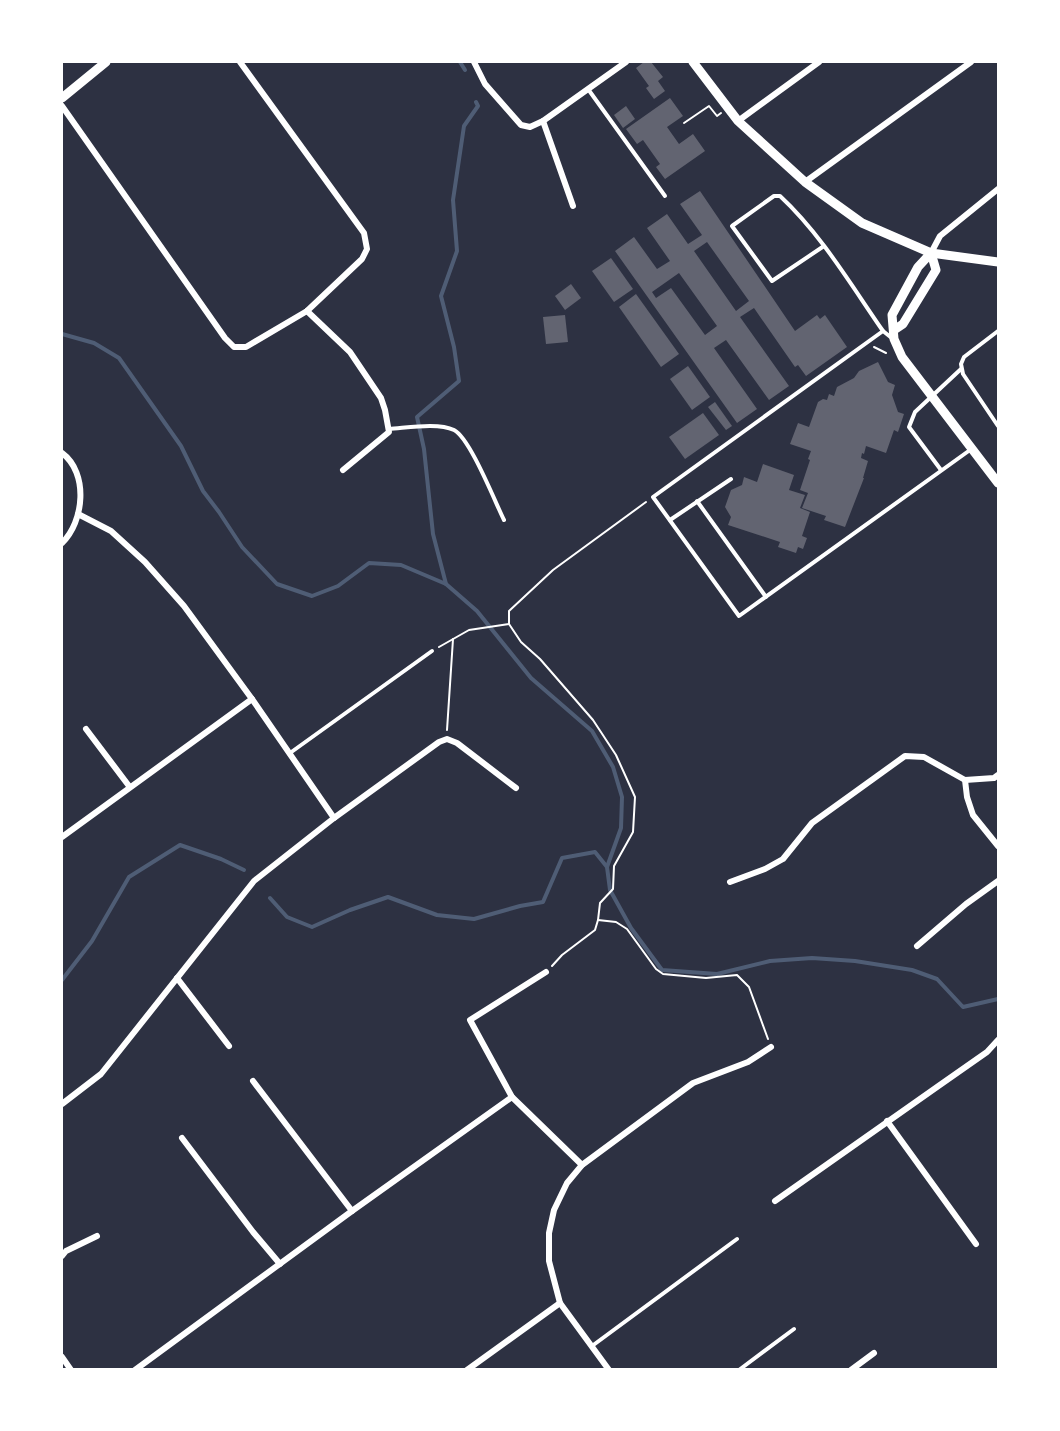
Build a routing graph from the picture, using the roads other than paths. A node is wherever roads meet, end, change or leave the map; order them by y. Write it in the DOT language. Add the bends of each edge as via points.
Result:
graph roads {
  1 [pos="106,62"];
  2 [pos="240,62"];
  3 [pos="474,62"];
  4 [pos="626,62"];
  5 [pos="693,62"];
  6 [pos="819,62"];
  7 [pos="971,62"];
  8 [pos="588,89"];
  9 [pos="62,98"];
  10 [pos="62,106"];
  11 [pos="543,121"];
  12 [pos="738,121"];
  13 [pos="805,182"];
  14 [pos="999,189"];
  15 [pos="665,196"];
  16 [pos="573,206"];
  17 [pos="824,246"];
  18 [pos="931,253"];
  19 [pos="999,262"];
  20 [pos="308,311"];
  21 [pos="883,331"];
  22 [pos="999,332"];
  23 [pos="894,334"];
  24 [pos="961,369"];
  25 [pos="932,396"];
  26 [pos="999,426"];
  27 [pos="389,429"];
  28 [pos="973,448"];
  29 [pos="62,453"];
  30 [pos="343,470"];
  31 [pos="942,471"];
  32 [pos="995,472"];
  33 [pos="731,479"];
  34 [pos="999,483"];
  35 [pos="697,501"];
  36 [pos="78,514"];
  37 [pos="504,520"];
  38 [pos="670,520"];
  39 [pos="62,543"];
  40 [pos="766,597"];
  41 [pos="432,651"];
  42 [pos="252,699"];
  43 [pos="86,729"];
  44 [pos="289,753"];
  45 [pos="999,775"];
  46 [pos="965,780"];
  47 [pos="129,786"];
  48 [pos="516,788"];
  49 [pos="333,818"];
  50 [pos="62,837"];
  51 [pos="999,846"];
  52 [pos="999,881"];
  53 [pos="730,882"];
  54 [pos="917,946"];
  55 [pos="546,972"];
  56 [pos="177,978"];
  57 [pos="999,1040"];
  58 [pos="229,1046"];
  59 [pos="771,1047"];
  60 [pos="253,1081"];
  61 [pos="512,1097"];
  62 [pos="62,1104"];
  63 [pos="887,1121"];
  64 [pos="183,1138"];
  65 [pos="582,1165"];
  66 [pos="775,1201"];
  67 [pos="352,1211"];
  68 [pos="97,1236"];
  69 [pos="737,1239"];
  70 [pos="976,1244"];
  71 [pos="62,1256"];
  72 [pos="280,1264"];
  73 [pos="560,1303"];
  74 [pos="794,1329"];
  75 [pos="592,1346"];
  76 [pos="874,1353"];
  77 [pos="62,1357"];
  78 [pos="70,1370"];
  79 [pos="135,1370"];
  80 [pos="467,1370"];
  81 [pos="609,1370"];
  82 [pos="739,1370"];
  83 [pos="851,1370"];
  1 -- 9 [label="street"];
  2 -- 20 [label="street" via="364,233 367,249 362,259"];
  3 -- 11 [label="street" via="484,84 521,125 530,127"];
  4 -- 8 [label="street"];
  5 -- 12 [label="street"];
  6 -- 12 [label="street"];
  7 -- 13 [label="street"];
  8 -- 11 [label="street"];
  8 -- 15 [label="lane"];
  10 -- 20 [label="street" via="234,347 246,347"];
  11 -- 16 [label="street"];
  12 -- 13 [label="street"];
  13 -- 18 [label="street" via="862,222"];
  14 -- 18 [label="street" via="940,236"];
  17 -- 17 [label="lane" via="780,195 732,226 772,281"];
  17 -- 21 [label="lane"];
  18 -- 19 [label="street"];
  18 -- 23 [label="street" via="918,267 892,315"];
  18 -- 23 [label="street" via="936,270"];
  20 -- 27 [label="street" via="350,352 381,398"];
  21 -- 23 [label="lane"];
  21 -- 38 [label="lane" via="653,497"];
  22 -- 24 [label="lane" via="964,357"];
  23 -- 25 [label="street" via="902,357"];
  24 -- 25 [label="lane"];
  24 -- 26 [label="lane"];
  25 -- 28 [label="street"];
  25 -- 31 [label="lane" via="915,412 909,428"];
  27 -- 30 [label="street"];
  27 -- 37 [label="lane" via="425,427 456,431 467,442"];
  28 -- 31 [label="lane"];
  28 -- 32 [label="street"];
  29 -- 36 [label="street" via="80,480"];
  31 -- 40 [label="lane"];
  32 -- 34 [label="street"];
  33 -- 35 [label="lane"];
  35 -- 38 [label="lane"];
  35 -- 40 [label="lane"];
  36 -- 39 [label="street" via="70,535"];
  36 -- 42 [label="street" via="111,531 145,562 184,606"];
  38 -- 40 [label="lane" via="739,616"];
  41 -- 44 [label="lane"];
  42 -- 44 [label="street"];
  42 -- 47 [label="street"];
  43 -- 47 [label="street"];
  44 -- 49 [label="street"];
  45 -- 46 [label="street"];
  46 -- 51 [label="street" via="973,815"];
  46 -- 53 [label="street" via="924,757 905,756 812,823 783,859"];
  47 -- 50 [label="street"];
  48 -- 49 [label="street" via="457,742 447,739"];
  49 -- 56 [label="street" via="254,882"];
  52 -- 54 [label="street"];
  55 -- 61 [label="street" via="470,1020"];
  56 -- 58 [label="street"];
  56 -- 62 [label="street" via="101,1074"];
  57 -- 63 [label="street"];
  59 -- 65 [label="street" via="748,1062 693,1083"];
  60 -- 67 [label="street"];
  61 -- 65 [label="street"];
  61 -- 67 [label="street"];
  63 -- 66 [label="street"];
  63 -- 70 [label="street"];
  64 -- 72 [label="street"];
  65 -- 73 [label="street" via="567,1183 554,1210 549,1233 549,1261"];
  67 -- 72 [label="street"];
  68 -- 71 [label="street"];
  69 -- 75 [label="lane"];
  72 -- 79 [label="street"];
  73 -- 75 [label="street"];
  73 -- 80 [label="street"];
  74 -- 82 [label="lane"];
  75 -- 81 [label="street"];
  76 -- 83 [label="street"];
  77 -- 78 [label="street"];
}
